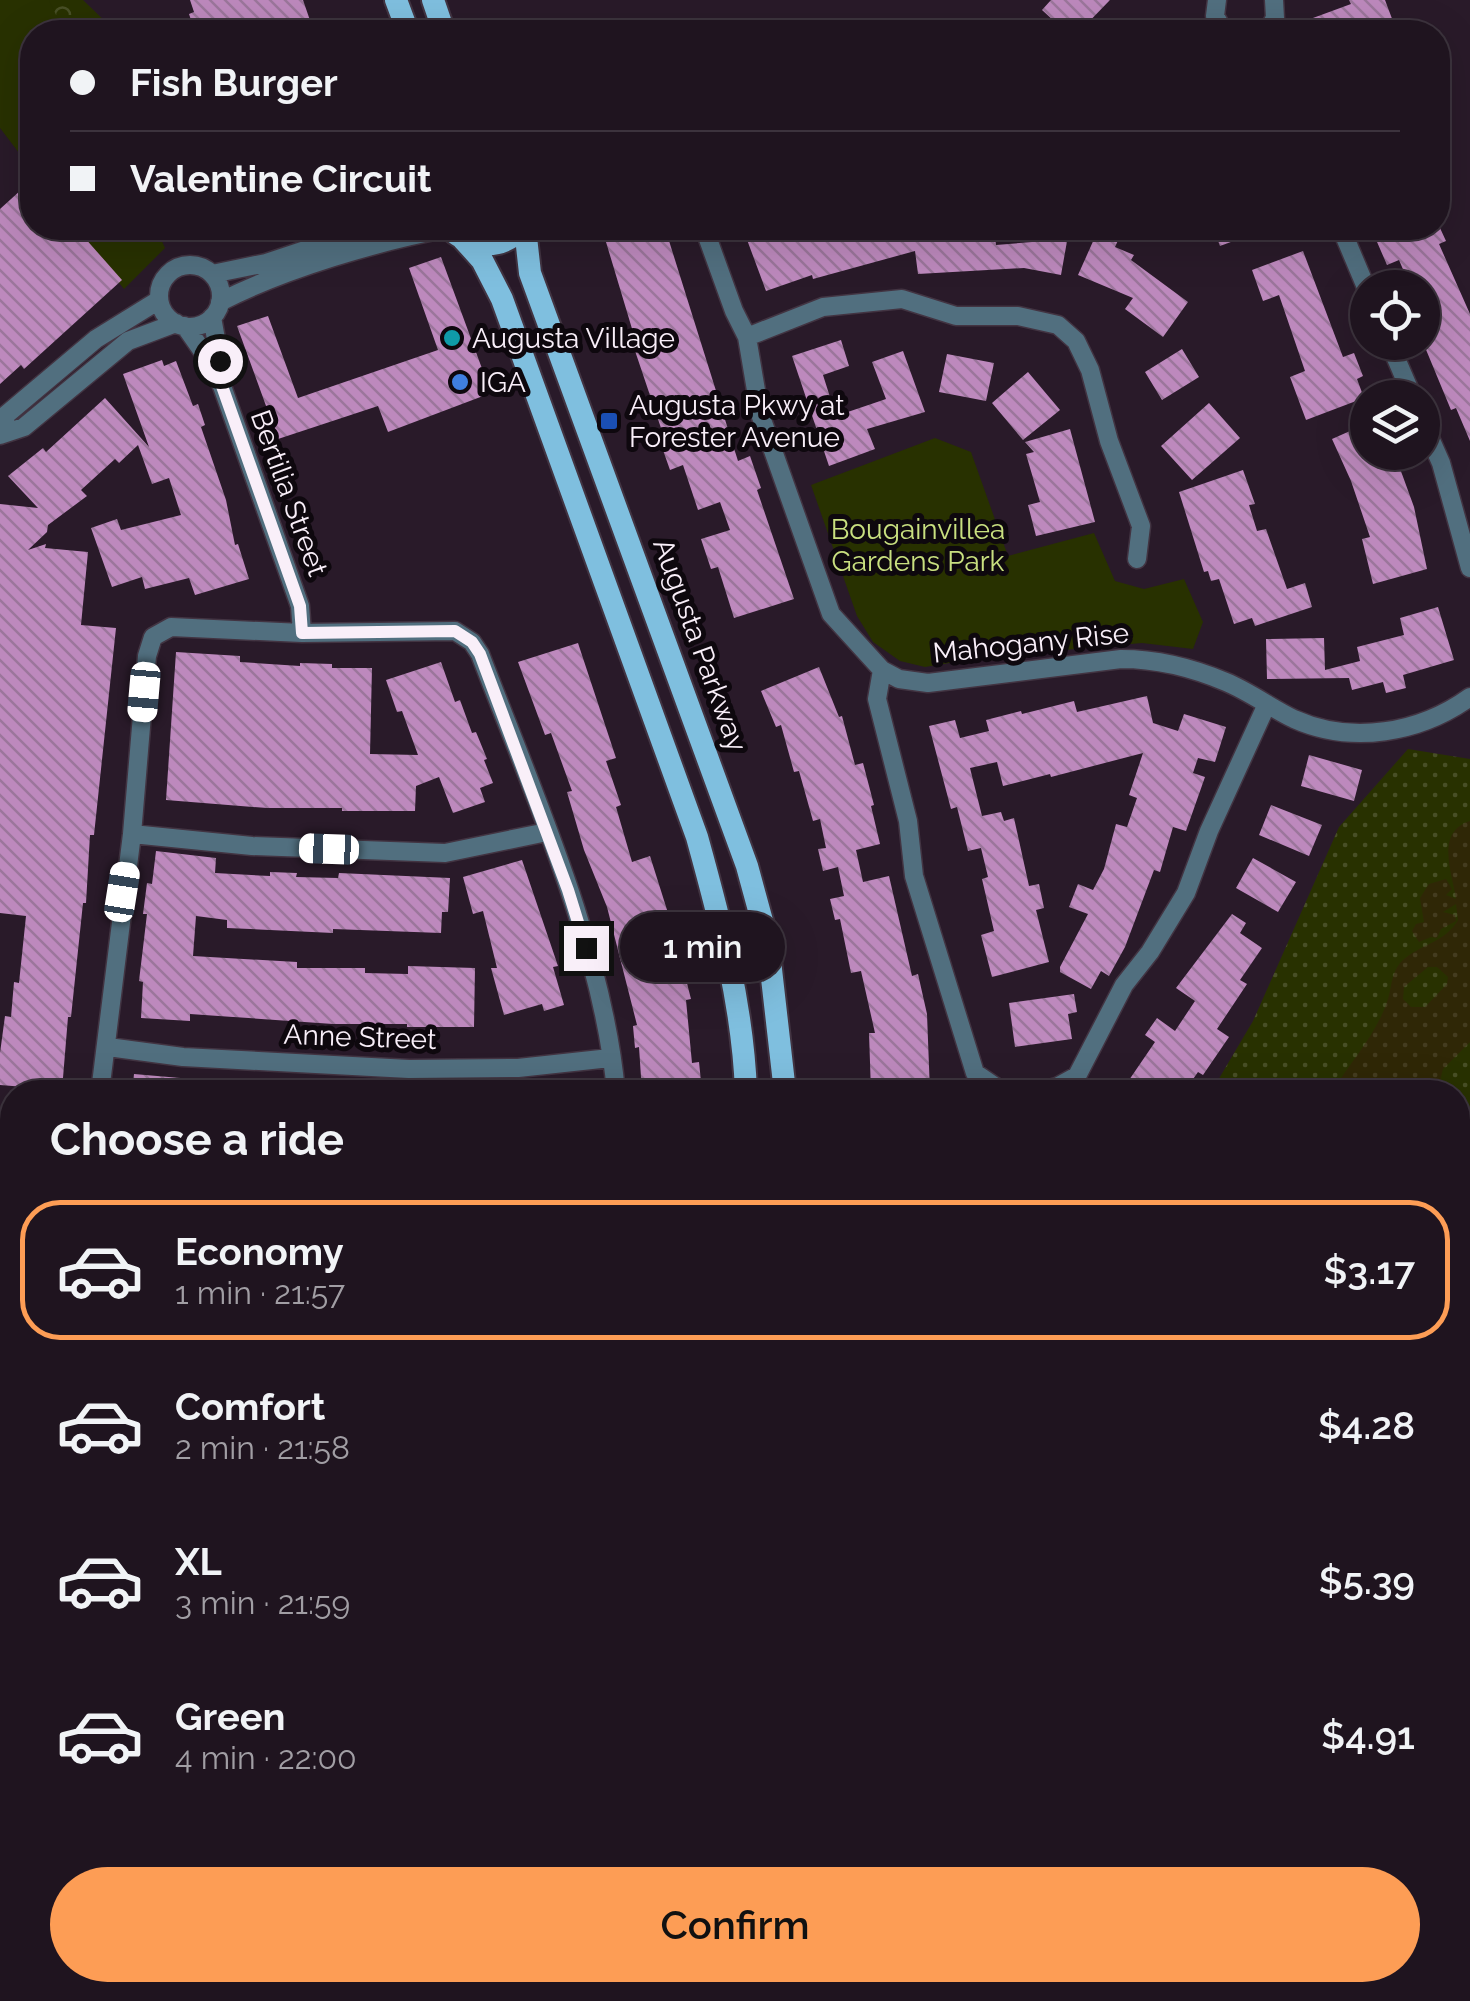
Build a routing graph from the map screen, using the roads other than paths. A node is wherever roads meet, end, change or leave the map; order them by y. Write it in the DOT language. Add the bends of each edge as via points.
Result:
graph roads {
  1 [pos="335,240"];
  2 [pos="392,240"];
  3 [pos="463,240"];
  4 [pos="480,240"];
  5 [pos="505,240"];
  6 [pos="525,240"];
  7 [pos="708,240"];
  8 [pos="1345,240"];
  9 [pos="1358,270"];
  10 [pos="212,274"];
  11 [pos="159,300"];
  12 [pos="216,309"];
  13 [pos="180,325"];
  14 [pos="748,337"];
  15 [pos="217,372"];
  16 [pos="0,434"];
  17 [pos="1440,461"];
  18 [pos="1136,559"];
  19 [pos="1470,568"];
  20 [pos="302,633"];
  21 [pos="882,670"];
  22 [pos="1470,697"];
  23 [pos="1267,704"];
  24 [pos="547,832"];
  25 [pos="132,834"];
  26 [pos="108,1046"];
  27 [pos="610,1058"];
  28 [pos="102,1080"];
  29 [pos="614,1080"];
  30 [pos="745,1080"];
  31 [pos="784,1080"];
  32 [pos="985,1080"];
  33 [pos="1070,1080"];
  1 -- 10 [label="street"];
  2 -- 12 [label="street" via="251,286"];
  3 -- 30 [label="main road" via="502,299 697,837 720,922"];
  4 -- 5 [label="main road"];
  6 -- 31 [label="main road, Augusta Parkway" via="530,274 748,866 768,943"];
  7 -- 14 [label="street"];
  8 -- 9 [label="street"];
  10 -- 11 [label="street" via="193,265 175,268 162,282"];
  10 -- 12 [label="street" via="221,292"];
  11 -- 13 [label="street"];
  11 -- 16 [label="street" via="96,340 7,414"];
  12 -- 13 [label="street" via="194,326"];
  12 -- 15 [label="street, Bertilia Street"];
  13 -- 15 [label="street, Bertilia Street"];
  13 -- 16 [label="street" via="128,341 24,428"];
  14 -- 18 [label="street" via="823,307 902,300 956,316 1018,316 1058,325 1076,341 1090,370 1141,526"];
  14 -- 21 [label="street" via="760,414 831,614"];
  15 -- 20 [label="street, Bertilia Street" via="300,606"];
  17 -- 19 [label="street"];
  20 -- 24 [label="street" via="455,631 472,642"];
  20 -- 25 [label="street" via="171,627 152,637"];
  21 -- 23 [label="street, Mahogany Rise" via="928,682 1148,660 1227,682"];
  21 -- 32 [label="street" via="877,699 908,821 914,876 974,1073"];
  22 -- 23 [label="street, Mahogany Rise" via="1394,731 1352,734 1297,720"];
  23 -- 33 [label="street" via="1186,893"];
  24 -- 25 [label="street" via="445,853"];
  24 -- 27 [label="street" via="578,919"];
  25 -- 26 [label="street"];
  26 -- 27 [label="street, Anne Street" via="183,1057 409,1068 518,1068"];
  26 -- 28 [label="street"];
  27 -- 29 [label="street"];
}
